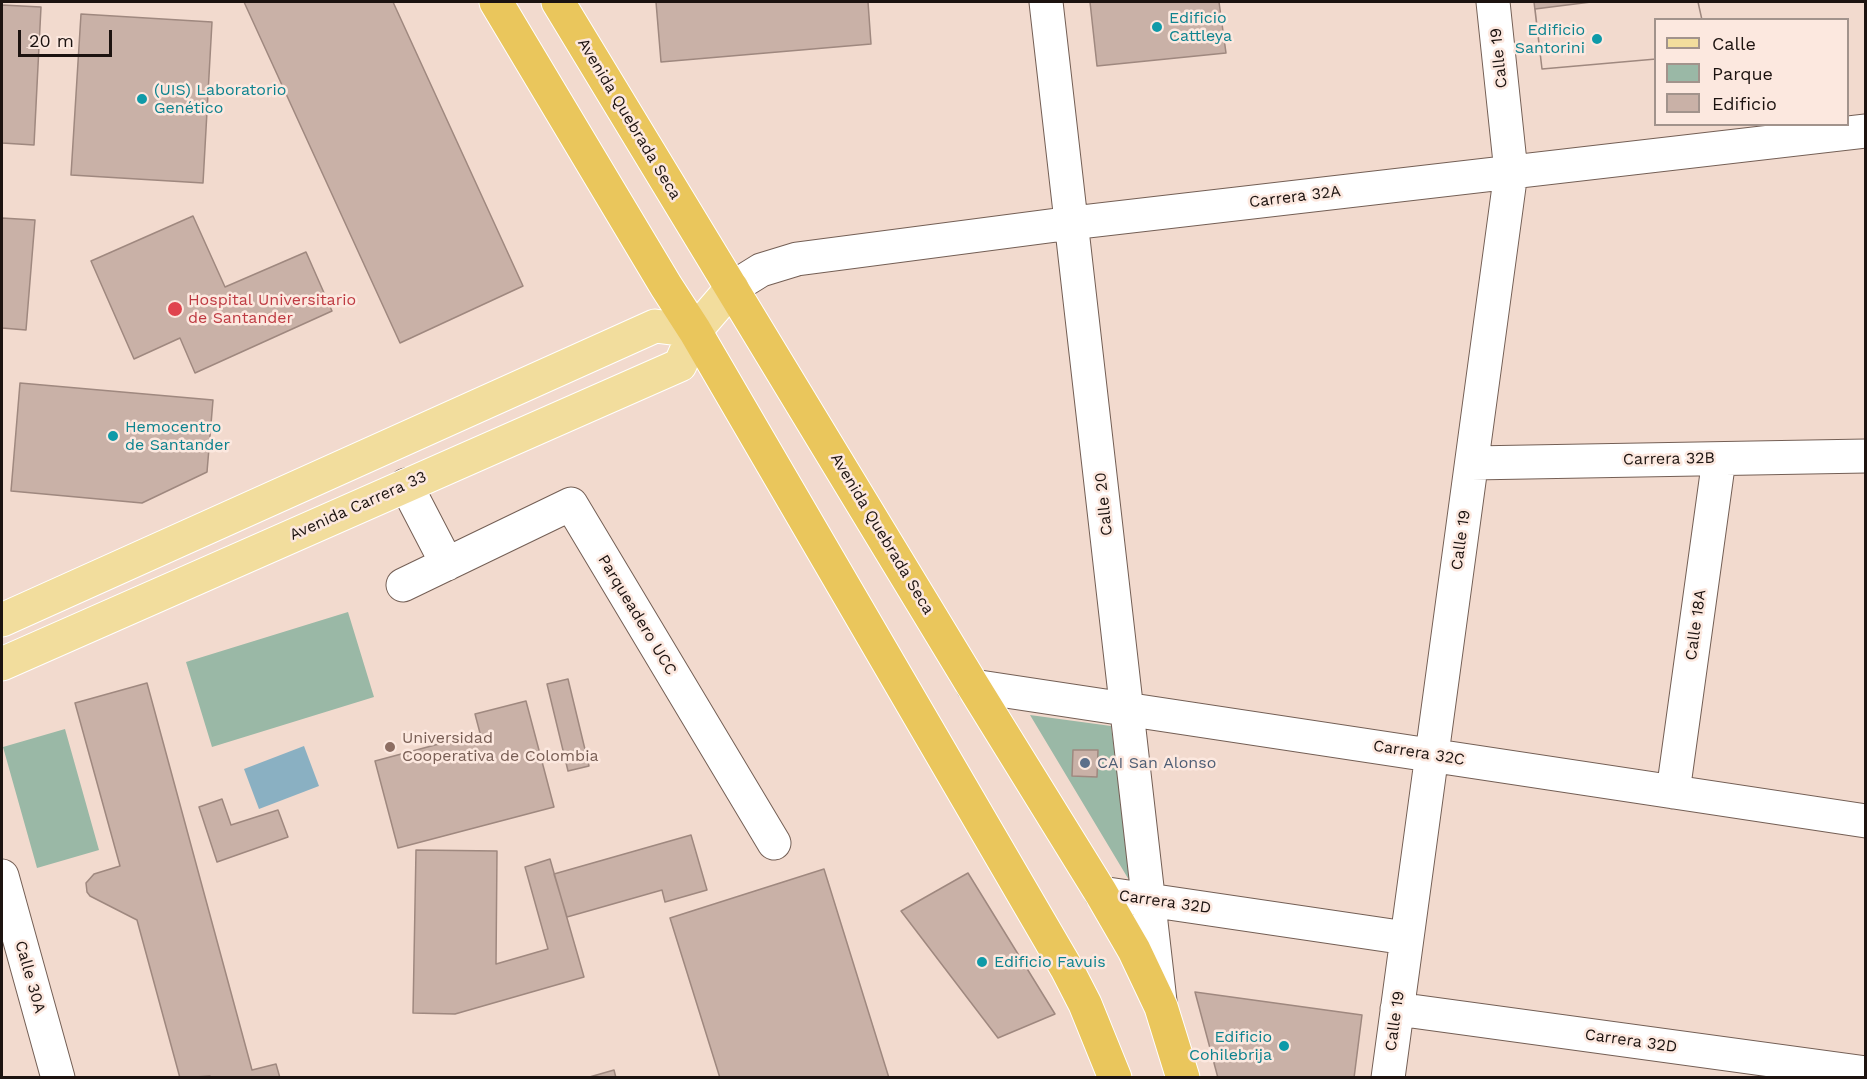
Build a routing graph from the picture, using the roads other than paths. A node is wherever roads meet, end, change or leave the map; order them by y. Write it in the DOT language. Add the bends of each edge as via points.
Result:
graph roads {
  1 [pos="496,2"];
  2 [pos="558,2"];
  3 [pos="1046,2"];
  4 [pos="1493,2"];
  5 [pos="1866,131"];
  6 [pos="1511,172"];
  7 [pos="1072,223"];
  8 [pos="732,288"];
  9 [pos="695,331"];
  10 [pos="1866,456"];
  11 [pos="1719,459"];
  12 [pos="1472,463"];
  13 [pos="406,485"];
  14 [pos="447,564"];
  15 [pos="403,585"];
  16 [pos="2,620"];
  17 [pos="2,664"];
  18 [pos="973,686"];
  19 [pos="1127,709"];
  20 [pos="1431,755"];
  21 [pos="1673,792"];
  22 [pos="1866,821"];
  23 [pos="774,843"];
  24 [pos="2,876"];
  25 [pos="1101,893"];
  26 [pos="1149,900"];
  27 [pos="1407,938"];
  28 [pos="13,962"];
  29 [pos="1161,1007"];
  30 [pos="1397,1009"];
  31 [pos="1866,1073"];
  32 [pos="58,1077"];
  33 [pos="1115,1077"];
  34 [pos="1183,1077"];
  35 [pos="1388,1077"];
  1 -- 9 [label="highway"];
  2 -- 8 [label="highway, Avenida Quebrada Seca"];
  3 -- 7 [label="street, Calle 20"];
  4 -- 6 [label="street, Calle 19"];
  5 -- 6 [label="street, Carrera 32A"];
  6 -- 7 [label="street, Carrera 32A"];
  6 -- 12 [label="street, Calle 19"];
  7 -- 8 [label="street, Carrera 32A" via="797,259 761,270"];
  7 -- 19 [label="street, Calle 20"];
  8 -- 9 [label="main road, Avenida Carrera 33"];
  8 -- 18 [label="highway, Avenida Quebrada Seca"];
  9 -- 13 [label="main road, Avenida Carrera 33" via="680,365"];
  9 -- 16 [label="main road" via="655,326"];
  9 -- 33 [label="highway" via="1067,969"];
  10 -- 11 [label="street, Carrera 32B"];
  11 -- 12 [label="street, Carrera 32B"];
  11 -- 21 [label="street, Calle 18A"];
  12 -- 20 [label="street, Calle 19"];
  13 -- 14 [label="street"];
  13 -- 17 [label="main road, Avenida Carrera 33"];
  14 -- 15 [label="street, Parqueadero UCC"];
  14 -- 23 [label="street, Parqueadero UCC" via="571,504"];
  18 -- 19 [label="street, Carrera 32C"];
  18 -- 25 [label="highway, Avenida Quebrada Seca"];
  19 -- 20 [label="street, Carrera 32C"];
  19 -- 26 [label="street, Calle 20"];
  20 -- 21 [label="street, Carrera 32C"];
  20 -- 27 [label="street, Calle 19"];
  21 -- 22 [label="street, Carrera 32C"];
  24 -- 28 [label="street, Calle 30A"];
  25 -- 26 [label="street, Carrera 32D"];
  25 -- 29 [label="highway, Avenida Quebrada Seca"];
  26 -- 27 [label="street, Carrera 32D"];
  26 -- 29 [label="street, Calle 20"];
  27 -- 30 [label="street, Calle 19"];
  28 -- 32 [label="street, Calle 30A"];
  29 -- 34 [label="highway, Avenida Quebrada Seca"];
  30 -- 31 [label="street, Carrera 32D"];
  30 -- 35 [label="street, Calle 19"];
}
